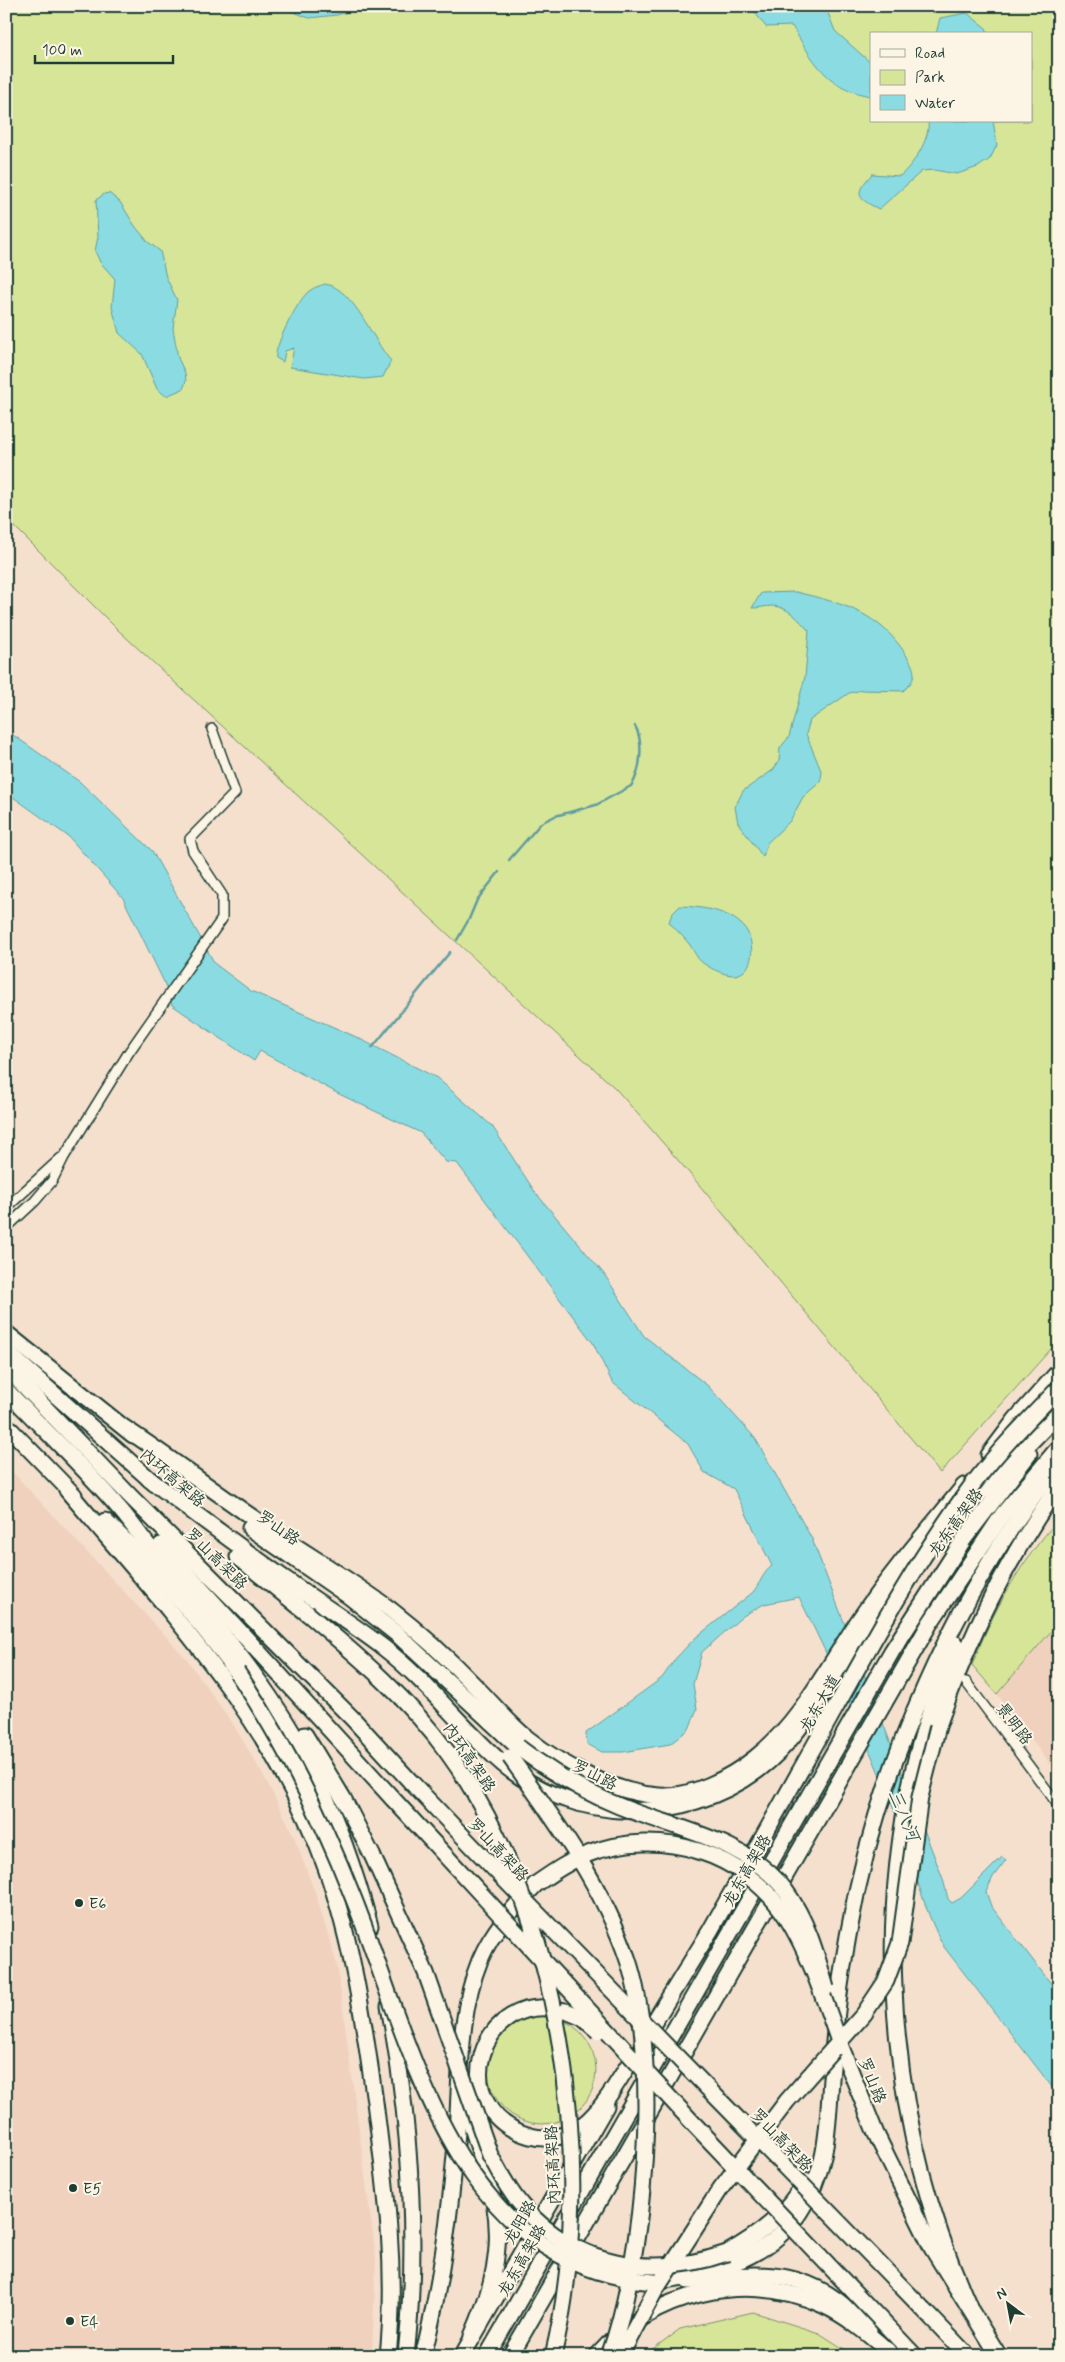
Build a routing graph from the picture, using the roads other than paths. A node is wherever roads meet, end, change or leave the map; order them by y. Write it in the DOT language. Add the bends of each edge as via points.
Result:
graph roads {
  1 [pos="212,728"];
  2 [pos="64,1156"];
  3 [pos="6,1208"];
  4 [pos="6,1228"];
  5 [pos="6,1332"];
  6 [pos="6,1351"];
  7 [pos="6,1366"];
  8 [pos="1059,1372"];
  9 [pos="1059,1388"];
  10 [pos="6,1390"];
  11 [pos="1059,1413"];
  12 [pos="1059,1417"];
  13 [pos="6,1425"];
  14 [pos="126,1428"];
  15 [pos="1059,1447"];
  16 [pos="1059,1462"];
  17 [pos="149,1479"];
  18 [pos="1059,1485"];
  19 [pos="67,1490"];
  20 [pos="119,1507"];
  21 [pos="234,1624"];
  22 [pos="443,1677"];
  23 [pos="966,1682"];
  24 [pos="927,1717"];
  25 [pos="797,1722"];
  26 [pos="1056,1802"];
  27 [pos="841,2047"];
  28 [pos="636,2053"];
  29 [pos="831,2073"];
  30 [pos="460,2085"];
  31 [pos="693,2123"];
  32 [pos="676,2281"];
  33 [pos="969,2306"];
  34 [pos="472,2336"];
  35 [pos="890,2354"];
  36 [pos="388,2356"];
  37 [pos="406,2356"];
  38 [pos="423,2356"];
  39 [pos="462,2356"];
  40 [pos="487,2356"];
  41 [pos="510,2356"];
  42 [pos="552,2356"];
  43 [pos="597,2356"];
  44 [pos="609,2356"];
  45 [pos="620,2356"];
  46 [pos="915,2356"];
  47 [pos="968,2356"];
  48 [pos="999,2356"];
  1 -- 2 [label="street" via="235,793 190,840 193,852 222,895 222,919 158,1009"];
  2 -- 3 [label="street"];
  2 -- 4 [label="street" via="52,1181"];
  5 -- 14 [label="main road, 罗山路"];
  6 -- 17 [label="main road, 内环高架路"];
  7 -- 47 [label="main road, 罗山高架路, bridge" via="130,1496 352,1718 572,1952 713,2092"];
  8 -- 25 [label="main road" via="1011,1425 862,1616"];
  9 -- 28 [label="main road, 龙东大道, bridge" via="991,1462 896,1604 715,1924"];
  10 -- 20 [label="main road"];
  11 -- 25 [label="main road" via="948,1526 880,1608"];
  12 -- 40 [label="main road, 龙东高架路" via="969,1532 892,1651"];
  13 -- 19 [label="main road"];
  14 -- 22 [label="main road, 罗山路" via="167,1466 216,1504 377,1618 418,1651"];
  14 -- 25 [label="main road" via="387,1608 444,1655 529,1740 591,1777 658,1796 693,1790 722,1779 756,1758"];
  15 -- 41 [label="main road" via="978,1549 930,1623"];
  16 -- 24 [label="main road" via="1021,1514 983,1575"];
  17 -- 25 [label="main road" via="372,1639 424,1684 491,1753 520,1777 555,1796 607,1809 656,1810 714,1795 757,1771 779,1751"];
  17 -- 42 [label="main road, 内环高架路, bridge" via="371,1668 414,1710 464,1775 501,1843 523,1896 540,1951 555,2022 567,2106 572,2178 570,2251 560,2326"];
  18 -- 24 [label="main road" via="1014,1552 957,1672"];
  19 -- 32 [label="main road, bridge" via="136,1551 184,1604 237,1672 272,1726 305,1786 353,1897 426,2091 467,2168 485,2192 519,2228 556,2255 605,2275 630,2280"];
  19 -- 36 [label="main road" via="193,1637 235,1693 287,1781 325,1865 357,1978 387,2194 393,2285"];
  20 -- 21 [label="main road, 罗山高架路" via="157,1541"];
  20 -- 37 [label="main road" via="222,1631 272,1700 317,1778 349,1857 387,1998 406,2128 412,2239"];
  21 -- 29 [label="main road, bridge" via="323,1763 372,1855 426,1973 490,2155 522,2207 545,2228 574,2247 605,2260 646,2267 686,2265 727,2253 765,2229 798,2195 816,2154"];
  21 -- 31 [label="main road, 罗山高架路, bridge"];
  22 -- 27 [label="main road, 罗山路, bridge" via="518,1747 555,1774 619,1806 726,1845 771,1875 785,1889 806,1925"];
  22 -- 44 [label="main road, bridge" via="510,1757 573,1850 617,1931 634,1981 644,2058 643,2150 630,2279"];
  23 -- 26 [label="street, 景明路"];
  24 -- 29 [label="main road" via="873,1830 848,1934 837,2003"];
  24 -- 33 [label="main road" via="907,1800 895,1898 896,2012 910,2121 928,2194"];
  24 -- 45 [label="main road, bridge" via="900,1943 890,1972 864,2014 787,2101 743,2157 676,2256"];
  27 -- 30 [label="main road, bridge" via="813,1968 786,1917 769,1895 735,1866 693,1849 646,1842 616,1846 562,1866 536,1884 511,1910 481,1959 471,1989 465,2016"];
  27 -- 33 [label="main road, 罗山路" via="876,2134 911,2207 945,2270"];
  28 -- 31 [label="main road, bridge" via="602,2104 584,2125 557,2137 533,2137 513,2129 495,2114 482,2093 479,2069 493,2032 519,2012 552,2008 583,2018"];
  28 -- 34 [label="main road, 龙阳路"];
  29 -- 32 [label="main road" via="828,2134 823,2160 799,2213 785,2230 750,2256 730,2266"];
  30 -- 34 [label="main road" via="492,2195 497,2226 494,2276"];
  30 -- 38 [label="main road" via="446,2237"];
  31 -- 46 [label="main road, 罗山高架路, bridge"];
  32 -- 35 [label="main road" via="744,2274 796,2279 840,2303"];
  33 -- 48 [label="main road, 罗山路"];
  34 -- 39 [label="main road, 龙阳路"];
  35 -- 43 [label="main road, bridge" via="846,2318 824,2306 801,2297 756,2288 715,2290 684,2297 657,2308 628,2326"];
}
